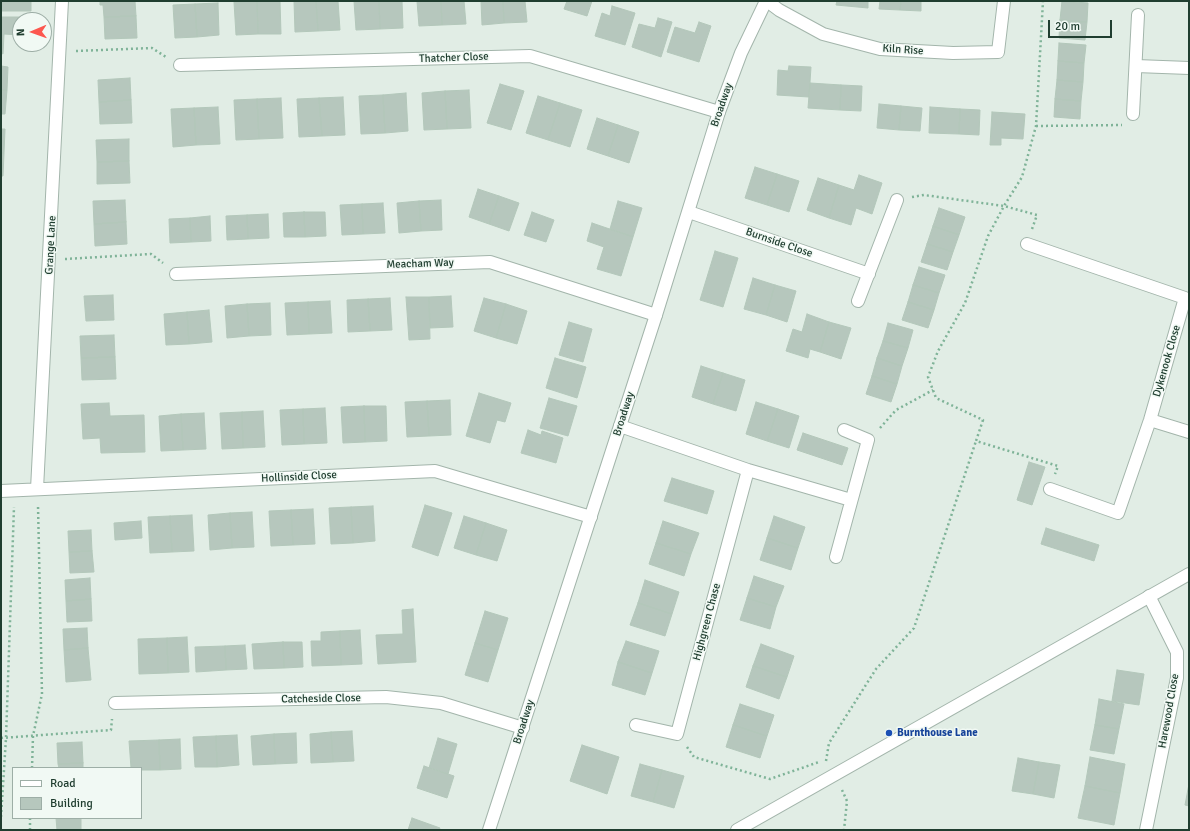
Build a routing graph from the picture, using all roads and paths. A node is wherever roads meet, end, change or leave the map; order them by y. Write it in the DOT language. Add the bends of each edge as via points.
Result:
graph roads {
  1 [pos="62,1"];
  2 [pos="766,1"];
  3 [pos="1004,1"];
  4 [pos="1043,1"];
  5 [pos="1138,15"];
  6 [pos="61,52"];
  7 [pos="180,65"];
  8 [pos="1136,66"];
  9 [pos="1189,68"];
  10 [pos="719,112"];
  11 [pos="1133,114"];
  12 [pos="1036,126"];
  13 [pos="897,200"];
  14 [pos="1004,206"];
  15 [pos="689,212"];
  16 [pos="1027,244"];
  17 [pos="50,259"];
  18 [pos="176,274"];
  19 [pos="869,274"];
  20 [pos="858,301"];
  21 [pos="656,315"];
  22 [pos="933,390"];
  23 [pos="1150,420"];
  24 [pos="620,426"];
  25 [pos="844,430"];
  26 [pos="1189,432"];
  27 [pos="868,440"];
  28 [pos="976,441"];
  29 [pos="748,470"];
  30 [pos="37,489"];
  31 [pos="1050,489"];
  32 [pos="14,490"];
  33 [pos="1,491"];
  34 [pos="851,500"];
  35 [pos="591,517"];
  36 [pos="836,557"];
  37 [pos="1189,574"];
  38 [pos="1149,596"];
  39 [pos="115,703"];
  40 [pos="636,725"];
  41 [pos="523,728"];
  42 [pos="677,734"];
  43 [pos="33,736"];
  44 [pos="1,738"];
  45 [pos="6,738"];
  46 [pos="826,760"];
  47 [pos="32,767"];
  48 [pos="835,774"];
  49 [pos="1,817"];
  50 [pos="30,819"];
  51 [pos="30,830"];
  52 [pos="489,830"];
  53 [pos="737,830"];
  54 [pos="844,830"];
  55 [pos="1146,830"];
  1 -- 6 [label="street, Grange Lane"];
  2 -- 3 [label="street, Kiln Rise" via="823,34 880,49 953,53 998,52"];
  2 -- 10 [label="street, Broadway" via="741,53"];
  4 -- 12 [label="path"];
  5 -- 8 [label="street"];
  6 -- 7 [label="path" via="152,48"];
  6 -- 17 [label="street, Grange Lane"];
  7 -- 10 [label="street, Thatcher Close" via="530,56"];
  8 -- 9 [label="street"];
  8 -- 11 [label="street"];
  10 -- 15 [label="street, Broadway"];
  11 -- 12 [label="path" via="1132,125"];
  12 -- 14 [label="path" via="1022,177"];
  13 -- 14 [label="path" via="924,195"];
  13 -- 19 [label="street"];
  14 -- 16 [label="path" via="1037,215"];
  14 -- 22 [label="path" via="988,236 965,303 938,351 928,377"];
  15 -- 19 [label="street, Burnside Close"];
  15 -- 21 [label="street, Broadway"];
  16 -- 23 [label="street, Dykenook Close" via="1185,298"];
  17 -- 18 [label="path" via="151,254"];
  17 -- 30 [label="street, Grange Lane"];
  18 -- 21 [label="street, Meacham Way" via="490,262"];
  19 -- 20 [label="street"];
  21 -- 24 [label="street, Broadway"];
  22 -- 27 [label="path" via="896,410"];
  22 -- 28 [label="path" via="936,398 983,420"];
  23 -- 26 [label="street"];
  23 -- 31 [label="street, Dykenook Close" via="1118,513"];
  24 -- 29 [label="street"];
  24 -- 35 [label="street, Broadway"];
  25 -- 27 [label="street"];
  27 -- 34 [label="street"];
  28 -- 31 [label="path" via="1058,466"];
  28 -- 46 [label="path" via="914,628 876,669 829,743"];
  29 -- 34 [label="street"];
  29 -- 42 [label="street, Highgreen Chase"];
  30 -- 32 [label="street, Hollinside Close"];
  30 -- 35 [label="street, Hollinside Close" via="435,471"];
  30 -- 43 [label="path" via="42,694"];
  32 -- 33 [label="street, Hollinside Close"];
  32 -- 45 [label="path"];
  34 -- 36 [label="street"];
  35 -- 41 [label="street, Broadway"];
  37 -- 38 [label="street"];
  38 -- 48 [label="street"];
  38 -- 55 [label="street, Harewood Close" via="1177,652 1177,678"];
  39 -- 41 [label="street, Catcheside Close" via="386,697 441,703"];
  39 -- 43 [label="path" via="111,730"];
  40 -- 42 [label="street"];
  41 -- 52 [label="street, Broadway"];
  42 -- 46 [label="path" via="694,757 770,779"];
  43 -- 45 [label="path"];
  43 -- 47 [label="path"];
  44 -- 45 [label="path"];
  45 -- 49 [label="path"];
  46 -- 48 [label="path"];
  48 -- 53 [label="street"];
  48 -- 54 [label="path" via="847,801"];
  50 -- 51 [label="path"];
}
